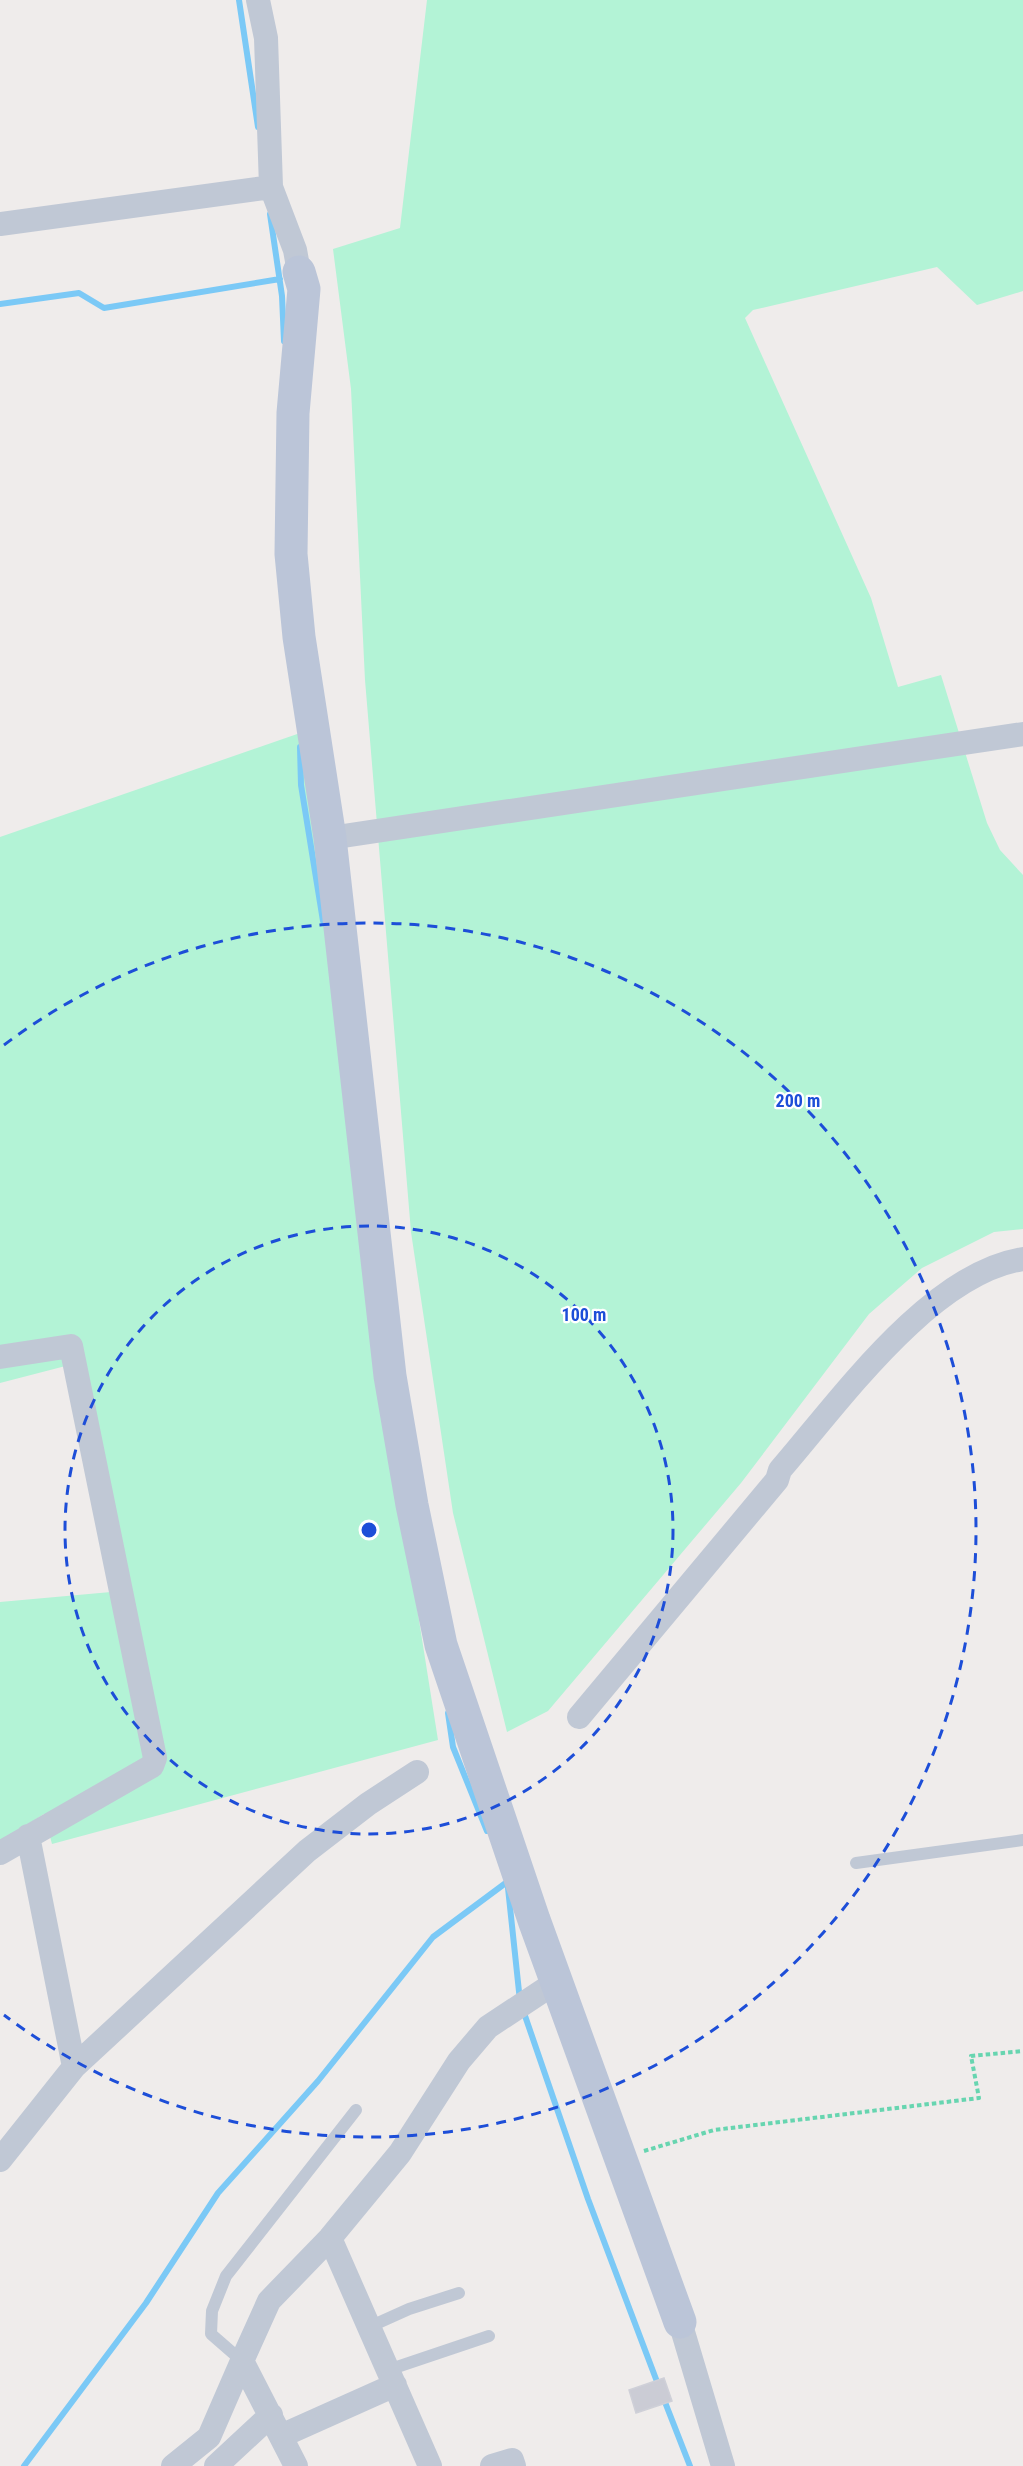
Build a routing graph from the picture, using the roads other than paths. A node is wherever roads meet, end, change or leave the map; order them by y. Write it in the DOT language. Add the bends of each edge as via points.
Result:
graph roads {
  1 [pos="258,0"];
  2 [pos="271,187"];
  3 [pos="0,224"];
  4 [pos="299,273"];
  5 [pos="1023,734"];
  6 [pos="330,838"];
  7 [pos="1023,1259"];
  8 [pos="0,1357"];
  9 [pos="579,1717"];
  10 [pos="417,1772"];
  11 [pos="28,1836"];
  12 [pos="1023,1840"];
  13 [pos="0,1853"];
  14 [pos="856,1863"];
  15 [pos="556,1982"];
  16 [pos="74,2067"];
  17 [pos="356,2110"];
  18 [pos="0,2160"];
  19 [pos="330,2238"];
  20 [pos="459,2293"];
  21 [pos="680,2322"];
  22 [pos="369,2327"];
  23 [pos="489,2336"];
  24 [pos="242,2361"];
  25 [pos="392,2378"];
  26 [pos="276,2425"];
  27 [pos="173,2466"];
  28 [pos="216,2466"];
  29 [pos="296,2466"];
  30 [pos="430,2466"];
  31 [pos="492,2466"];
  32 [pos="514,2466"];
  33 [pos="723,2466"];
  1 -- 2 [label="street" via="266,38"];
  2 -- 3 [label="street"];
  2 -- 4 [label="street" via="296,250"];
  4 -- 6 [label="street" via="304,289 293,413 291,554 299,637"];
  5 -- 6 [label="street"];
  6 -- 15 [label="street" via="390,1377 412,1505 441,1645"];
  7 -- 9 [label="street" via="968,1278 894,1339 780,1470 777,1480"];
  8 -- 11 [label="street" via="71,1346 155,1758 152,1766"];
  10 -- 16 [label="street" via="307,1851"];
  11 -- 13 [label="street"];
  11 -- 16 [label="street"];
  12 -- 14 [label="lane"];
  15 -- 19 [label="street" via="488,2027 459,2061 400,2153"];
  15 -- 21 [label="street"];
  16 -- 18 [label="street"];
  17 -- 24 [label="lane" via="226,2276 212,2311 211,2334"];
  19 -- 22 [label="street"];
  19 -- 24 [label="street" via="269,2301"];
  20 -- 22 [label="lane"];
  21 -- 33 [label="street"];
  22 -- 25 [label="street"];
  23 -- 25 [label="lane"];
  24 -- 26 [label="street"];
  24 -- 27 [label="street" via="209,2437"];
  25 -- 26 [label="street"];
  25 -- 30 [label="street"];
  26 -- 28 [label="street"];
  26 -- 29 [label="street"];
  31 -- 32 [label="street" via="512,2460"];
}
